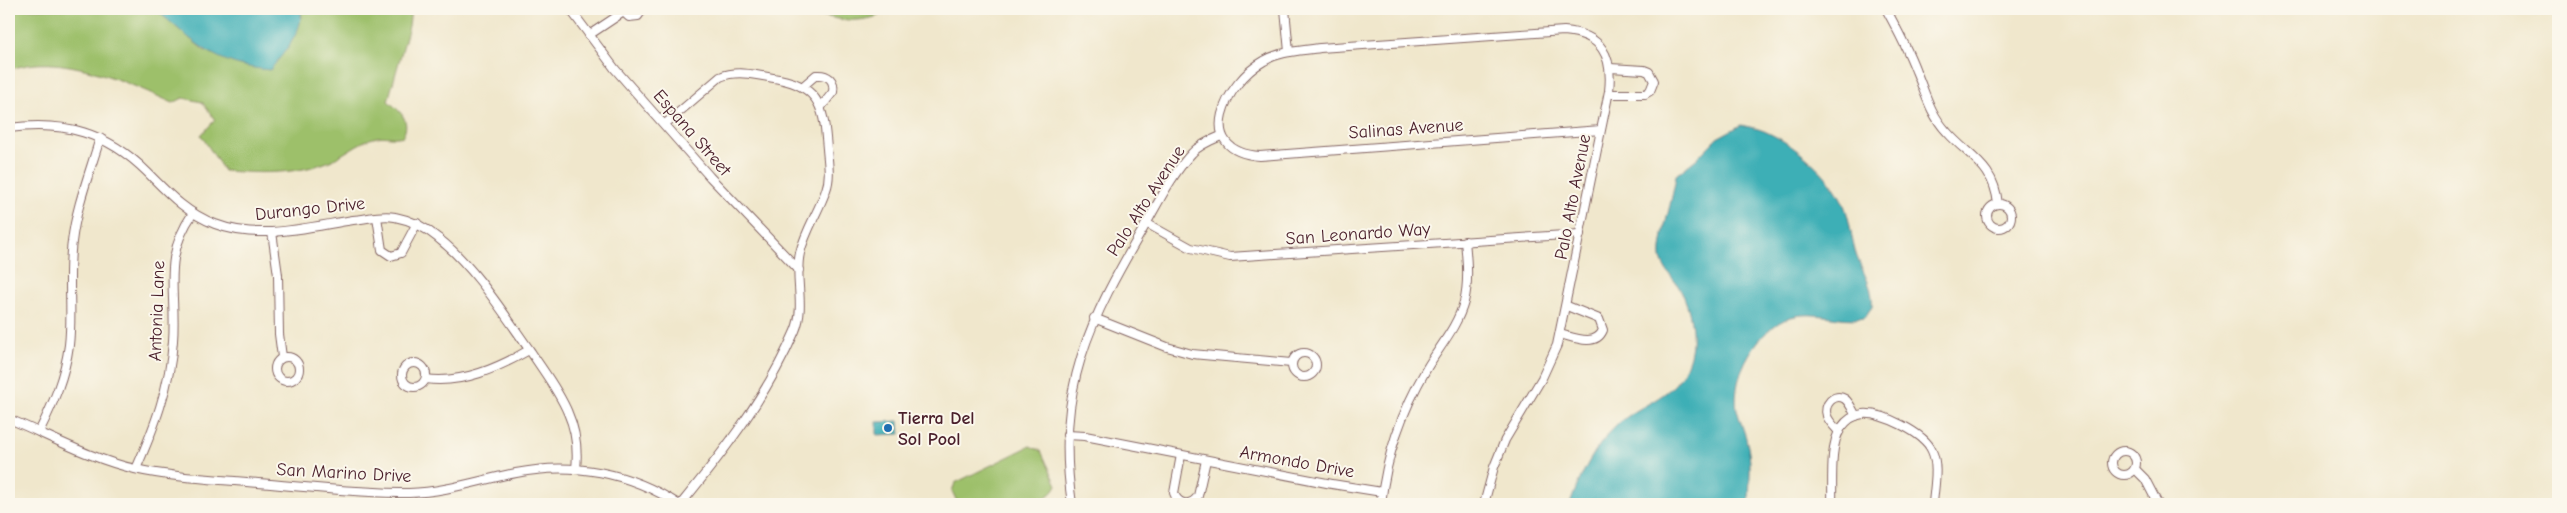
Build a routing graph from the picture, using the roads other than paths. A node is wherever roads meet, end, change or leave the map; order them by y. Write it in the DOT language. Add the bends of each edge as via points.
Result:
graph roads {
  1 [pos="570,9"];
  2 [pos="644,9"];
  3 [pos="1285,9"];
  4 [pos="1886,9"];
  5 [pos="621,11"];
  6 [pos="589,35"];
  7 [pos="1289,52"];
  8 [pos="1610,68"];
  9 [pos="802,87"];
  10 [pos="1609,94"];
  11 [pos="821,108"];
  12 [pos="665,124"];
  13 [pos="9,128"];
  14 [pos="1601,130"];
  15 [pos="1221,136"];
  16 [pos="100,138"];
  17 [pos="1998,204"];
  18 [pos="193,213"];
  19 [pos="377,216"];
  20 [pos="417,223"];
  21 [pos="1146,223"];
  22 [pos="272,232"];
  23 [pos="1580,234"];
  24 [pos="1465,241"];
  25 [pos="799,270"];
  26 [pos="1567,306"];
  27 [pos="1094,318"];
  28 [pos="1560,334"];
  29 [pos="529,350"];
  30 [pos="282,357"];
  31 [pos="1291,363"];
  32 [pos="426,379"];
  33 [pos="1856,416"];
  34 [pos="9,419"];
  35 [pos="39,432"];
  36 [pos="1839,432"];
  37 [pos="1067,435"];
  38 [pos="1181,455"];
  39 [pos="1206,460"];
  40 [pos="136,469"];
  41 [pos="576,469"];
  42 [pos="2135,469"];
  43 [pos="1382,492"];
  44 [pos="680,504"];
  45 [pos="1072,504"];
  46 [pos="1381,504"];
  47 [pos="1484,504"];
  48 [pos="1832,504"];
  49 [pos="1933,504"];
  50 [pos="2158,504"];
  1 -- 6 [label="street, Espana Street"];
  2 -- 5 [label="street" via="634,17"];
  3 -- 7 [label="street"];
  4 -- 17 [label="street" via="1937,120 1983,165 1996,187"];
  5 -- 6 [label="street"];
  6 -- 12 [label="street, Espana Street" via="600,52"];
  7 -- 8 [label="street, Palo Alto Avenue" via="1564,31 1591,38 1606,53"];
  7 -- 15 [label="street, Palo Alto Avenue" via="1264,61 1239,82 1223,115"];
  8 -- 10 [label="street, Palo Alto Avenue"];
  8 -- 10 [label="street" via="1644,70 1650,72 1654,81 1645,94"];
  9 -- 11 [label="street"];
  9 -- 11 [label="street" via="816,75 828,76 833,92"];
  9 -- 12 [label="street" via="791,81 728,74 720,77"];
  10 -- 14 [label="street, Palo Alto Avenue"];
  11 -- 25 [label="street" via="829,180 800,253"];
  12 -- 25 [label="street, Espana Street" via="710,177"];
  13 -- 16 [label="street, Durango Drive" via="58,125"];
  14 -- 15 [label="street, Salinas Avenue" via="1260,156 1236,152"];
  14 -- 23 [label="street, Palo Alto Avenue"];
  15 -- 21 [label="street, Palo Alto Avenue" via="1192,153"];
  16 -- 18 [label="street, Durango Drive" via="133,159 168,194"];
  16 -- 35 [label="street" via="72,242 70,324 65,367 53,404"];
  18 -- 22 [label="street, Durango Drive" via="231,229"];
  18 -- 40 [label="street, Antonia Lane" via="182,229 173,254 173,342 165,391"];
  19 -- 20 [label="street, Durango Drive" via="392,216"];
  19 -- 20 [label="street, Durango Drive" via="382,250 391,256 401,253"];
  19 -- 22 [label="street, Durango Drive"];
  20 -- 29 [label="street, Durango Drive" via="440,240 476,278"];
  21 -- 24 [label="street, San Leonardo Way" via="1191,248 1230,257"];
  21 -- 27 [label="street, Palo Alto Avenue"];
  22 -- 30 [label="street" via="278,274"];
  23 -- 24 [label="street, San Leonardo Way"];
  23 -- 26 [label="street, Palo Alto Avenue"];
  24 -- 43 [label="street" via="1467,280 1464,301 1456,324 1426,370 1405,414 1392,448"];
  25 -- 44 [label="street" via="800,303 795,331 761,398 741,429"];
  26 -- 28 [label="street, Palo Alto Avenue"];
  26 -- 28 [label="street" via="1599,318 1604,330 1591,340"];
  27 -- 31 [label="street" via="1192,354"];
  27 -- 37 [label="street, Palo Alto Avenue" via="1079,362"];
  28 -- 47 [label="street, Palo Alto Avenue" via="1542,378 1504,440"];
  29 -- 32 [label="street" via="488,370 460,378 444,381"];
  29 -- 41 [label="street, Durango Drive" via="553,384 569,415 577,444"];
  33 -- 36 [label="street"];
  33 -- 36 [label="street" via="1846,400 1840,397 1832,400 1826,406 1826,414"];
  33 -- 49 [label="street" via="1870,414 1879,417 1915,432 1927,441 1934,458"];
  34 -- 35 [label="street, San Marino Drive"];
  35 -- 40 [label="street, San Marino Drive" via="98,458"];
  36 -- 48 [label="street" via="1834,452"];
  37 -- 38 [label="street, Armondo Drive"];
  37 -- 45 [label="street, Palo Alto Avenue"];
  38 -- 39 [label="street, Armondo Drive"];
  38 -- 39 [label="street" via="1174,493 1185,504 1198,496"];
  39 -- 43 [label="street, Armondo Drive"];
  40 -- 41 [label="street, San Marino Drive" via="173,475 410,493 440,490 541,468"];
  41 -- 44 [label="street, San Marino Drive" via="636,481"];
  42 -- 50 [label="street" via="2145,479"];
  43 -- 46 [label="street"];
}
